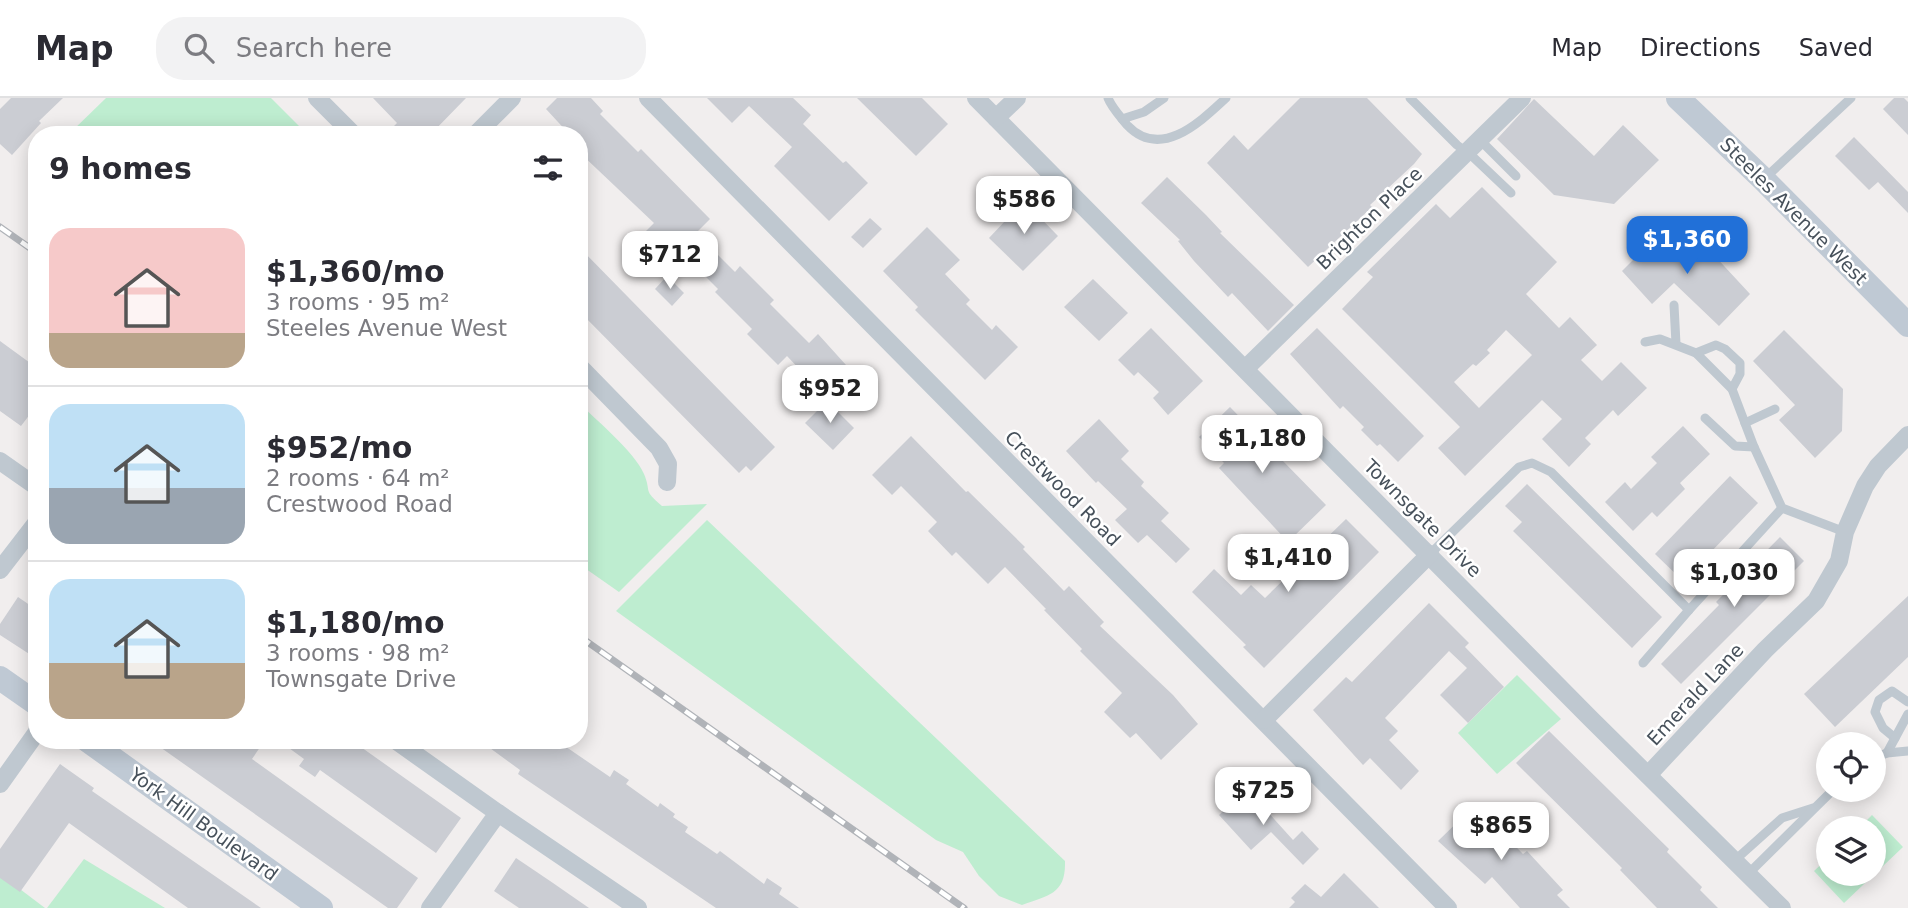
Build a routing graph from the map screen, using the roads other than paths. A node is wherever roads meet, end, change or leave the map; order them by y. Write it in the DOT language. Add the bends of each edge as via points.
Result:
graph roads {
  1 [pos="317,98"];
  2 [pos="512,98"];
  3 [pos="648,98"];
  4 [pos="976,98"];
  5 [pos="1017,98"];
  6 [pos="1108,98"];
  7 [pos="1164,98"];
  8 [pos="1226,98"];
  9 [pos="1410,98"];
  10 [pos="1522,98"];
  11 [pos="1678,98"];
  12 [pos="1851,98"];
  13 [pos="996,118"];
  14 [pos="1122,119"];
  15 [pos="345,126"];
  16 [pos="484,126"];
  17 [pos="1473,146"];
  18 [pos="1516,176"];
  19 [pos="1763,179"];
  20 [pos="1511,193"];
  21 [pos="1674,305"];
  22 [pos="1908,325"];
  23 [pos="1645,342"];
  24 [pos="1676,344"];
  25 [pos="1696,353"];
  26 [pos="1246,368"];
  27 [pos="588,375"];
  28 [pos="1732,389"];
  29 [pos="1775,409"];
  30 [pos="1705,418"];
  31 [pos="1745,423"];
  32 [pos="1908,436"];
  33 [pos="1754,447"];
  34 [pos="0,461"];
  35 [pos="28,481"];
  36 [pos="667,482"];
  37 [pos="1782,508"];
  38 [pos="1845,532"];
  39 [pos="28,534"];
  40 [pos="1430,554"];
  41 [pos="0,570"];
  42 [pos="1689,610"];
  43 [pos="1643,663"];
  44 [pos="0,678"];
  45 [pos="28,698"];
  46 [pos="1908,702"];
  47 [pos="1908,714"];
  48 [pos="1264,720"];
  49 [pos="1895,738"];
  50 [pos="28,745"];
  51 [pos="100,749"];
  52 [pos="408,749"];
  53 [pos="1908,751"];
  54 [pos="1887,753"];
  55 [pos="1648,775"];
  56 [pos="0,784"];
  57 [pos="1820,802"];
  58 [pos="1814,807"];
  59 [pos="498,813"];
  60 [pos="1734,861"];
  61 [pos="1748,874"];
  62 [pos="321,908"];
  63 [pos="430,908"];
  64 [pos="638,908"];
  65 [pos="1448,908"];
  66 [pos="1782,908"];
  1 -- 15 [label="street"];
  2 -- 16 [label="street"];
  3 -- 48 [label="street, Crestwood Road"];
  4 -- 13 [label="street, Townsgate Drive"];
  5 -- 13 [label="street"];
  6 -- 14 [label="lane"];
  7 -- 14 [label="lane" via="1144,112"];
  8 -- 14 [label="lane" via="1194,127 1167,139 1147,137"];
  9 -- 17 [label="lane" via="1457,145"];
  10 -- 17 [label="street, Brighton Place"];
  11 -- 19 [label="street, Steeles Avenue West"];
  12 -- 19 [label="lane"];
  13 -- 26 [label="street, Townsgate Drive"];
  17 -- 18 [label="lane"];
  17 -- 20 [label="lane"];
  17 -- 26 [label="street, Brighton Place"];
  19 -- 22 [label="street, Steeles Avenue West"];
  21 -- 24 [label="lane"];
  23 -- 24 [label="lane" via="1660,339"];
  24 -- 25 [label="lane"];
  25 -- 28 [label="lane"];
  25 -- 28 [label="lane" via="1716,345 1740,363 1741,374"];
  26 -- 40 [label="street, Townsgate Drive"];
  27 -- 36 [label="street" via="659,448 668,464"];
  28 -- 31 [label="lane"];
  29 -- 31 [label="lane"];
  30 -- 33 [label="lane" via="1735,446"];
  31 -- 33 [label="lane"];
  32 -- 38 [label="street, Emerald Lane" via="1865,485"];
  33 -- 37 [label="lane"];
  34 -- 35 [label="street"];
  37 -- 38 [label="lane"];
  37 -- 42 [label="lane"];
  38 -- 55 [label="street, Emerald Lane" via="1839,561 1815,601"];
  39 -- 41 [label="street"];
  40 -- 42 [label="lane" via="1519,467 1532,463 1551,472"];
  40 -- 48 [label="street"];
  40 -- 55 [label="street, Townsgate Drive"];
  42 -- 43 [label="lane"];
  44 -- 45 [label="street"];
  46 -- 49 [label="lane" via="1892,691 1879,700 1875,712"];
  47 -- 49 [label="lane"];
  48 -- 65 [label="street, Crestwood Road"];
  49 -- 54 [label="lane"];
  50 -- 56 [label="street"];
  51 -- 62 [label="street, York Hill Boulevard"];
  52 -- 59 [label="street"];
  53 -- 54 [label="lane"];
  55 -- 60 [label="street, Townsgate Drive"];
  57 -- 58 [label="lane"];
  58 -- 60 [label="lane" via="1782,818"];
  58 -- 61 [label="lane"];
  59 -- 63 [label="street"];
  59 -- 64 [label="street"];
  60 -- 61 [label="street, Townsgate Drive"];
  61 -- 66 [label="street, Townsgate Drive"];
}
